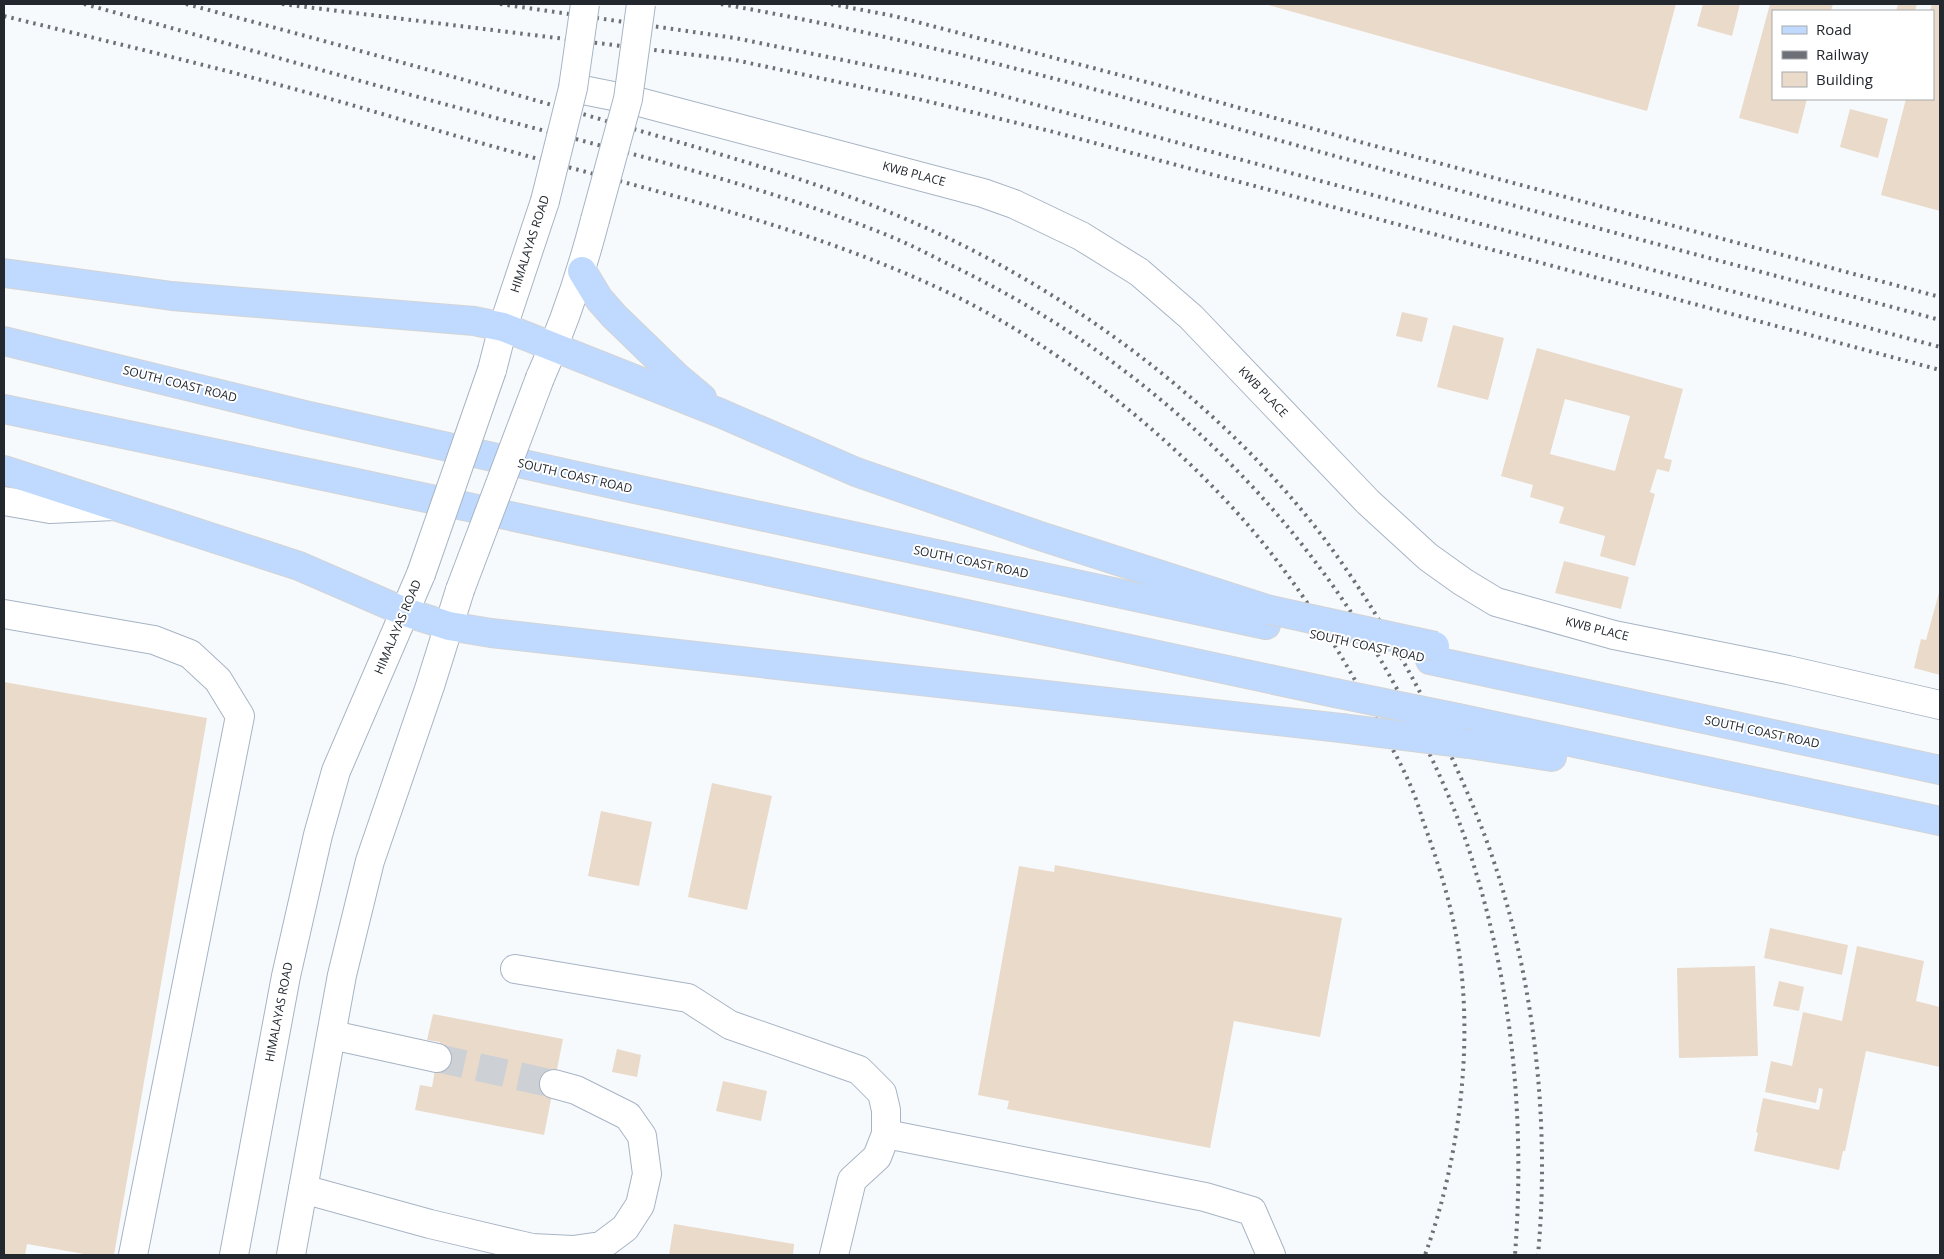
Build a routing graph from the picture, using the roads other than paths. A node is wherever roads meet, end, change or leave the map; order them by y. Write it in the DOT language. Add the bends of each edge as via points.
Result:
graph roads {
  1 [pos="585,4"];
  2 [pos="641,4"];
  3 [pos="573,88"];
  4 [pos="628,99"];
  5 [pos="582,271"];
  6 [pos="4,274"];
  7 [pos="503,327"];
  8 [pos="4,341"];
  9 [pos="555,346"];
  10 [pos="4,409"];
  11 [pos="720,413"];
  12 [pos="4,470"];
  13 [pos="4,501"];
  14 [pos="115,506"];
  15 [pos="405,612"];
  16 [pos="4,614"];
  17 [pos="1271,618"];
  18 [pos="449,626"];
  19 [pos="1940,704"];
  20 [pos="1641,757"];
  21 [pos="1940,770"];
  22 [pos="1940,820"];
  23 [pos="515,968"];
  24 [pos="332,1035"];
  25 [pos="437,1058"];
  26 [pos="554,1084"];
  27 [pos="886,1134"];
  28 [pos="303,1189"];
  29 [pos="133,1255"];
  30 [pos="234,1255"];
  31 [pos="291,1255"];
  32 [pos="834,1255"];
  33 [pos="1271,1255"];
  1 -- 3 [label="street, HIMALAYAS ROAD, bridge"];
  2 -- 4 [label="street, bridge"];
  3 -- 4 [label="street, KWB PLACE"];
  3 -- 7 [label="street, HIMALAYAS ROAD, bridge" via="545,201"];
  4 -- 5 [label="street, bridge"];
  4 -- 19 [label="street, KWB PLACE" via="983,193 1081,236 1139,272 1191,317 1368,502 1428,557 1496,602 1614,635"];
  5 -- 9 [label="street"];
  5 -- 11 [label="main road" via="614,316"];
  6 -- 7 [label="main road" via="172,296 474,321"];
  7 -- 9 [label="main road"];
  7 -- 15 [label="street, HIMALAYAS ROAD, bridge" via="492,370"];
  8 -- 17 [label="main road, SOUTH COAST ROAD" via="305,415 606,483"];
  9 -- 11 [label="main road"];
  9 -- 18 [label="street, bridge" via="540,378"];
  10 -- 20 [label="main road, bridge"];
  11 -- 17 [label="main road" via="865,475"];
  12 -- 14 [label="main road"];
  13 -- 14 [label="street" via="50,509"];
  14 -- 15 [label="main road" via="299,566"];
  15 -- 18 [label="main road"];
  15 -- 30 [label="street, HIMALAYAS ROAD" via="336,771 318,835 286,976"];
  16 -- 29 [label="street" via="154,640 190,654 218,680 240,716"];
  17 -- 21 [label="main road, SOUTH COAST ROAD" via="1433,653 1478,671"];
  18 -- 20 [label="main road, bridge" via="1341,728 1556,758"];
  18 -- 24 [label="street" via="370,861 342,975"];
  20 -- 22 [label="main road"];
  23 -- 27 [label="street" via="688,998 730,1025 859,1070 882,1093"];
  24 -- 25 [label="street"];
  24 -- 28 [label="street"];
  26 -- 28 [label="street" via="576,1090 628,1116 642,1136 647,1174 640,1205 625,1228 601,1246 573,1250 532,1248"];
  27 -- 32 [label="street" via="877,1157 852,1180"];
  27 -- 33 [label="street" via="1205,1197 1252,1211"];
  28 -- 31 [label="street"];
}
